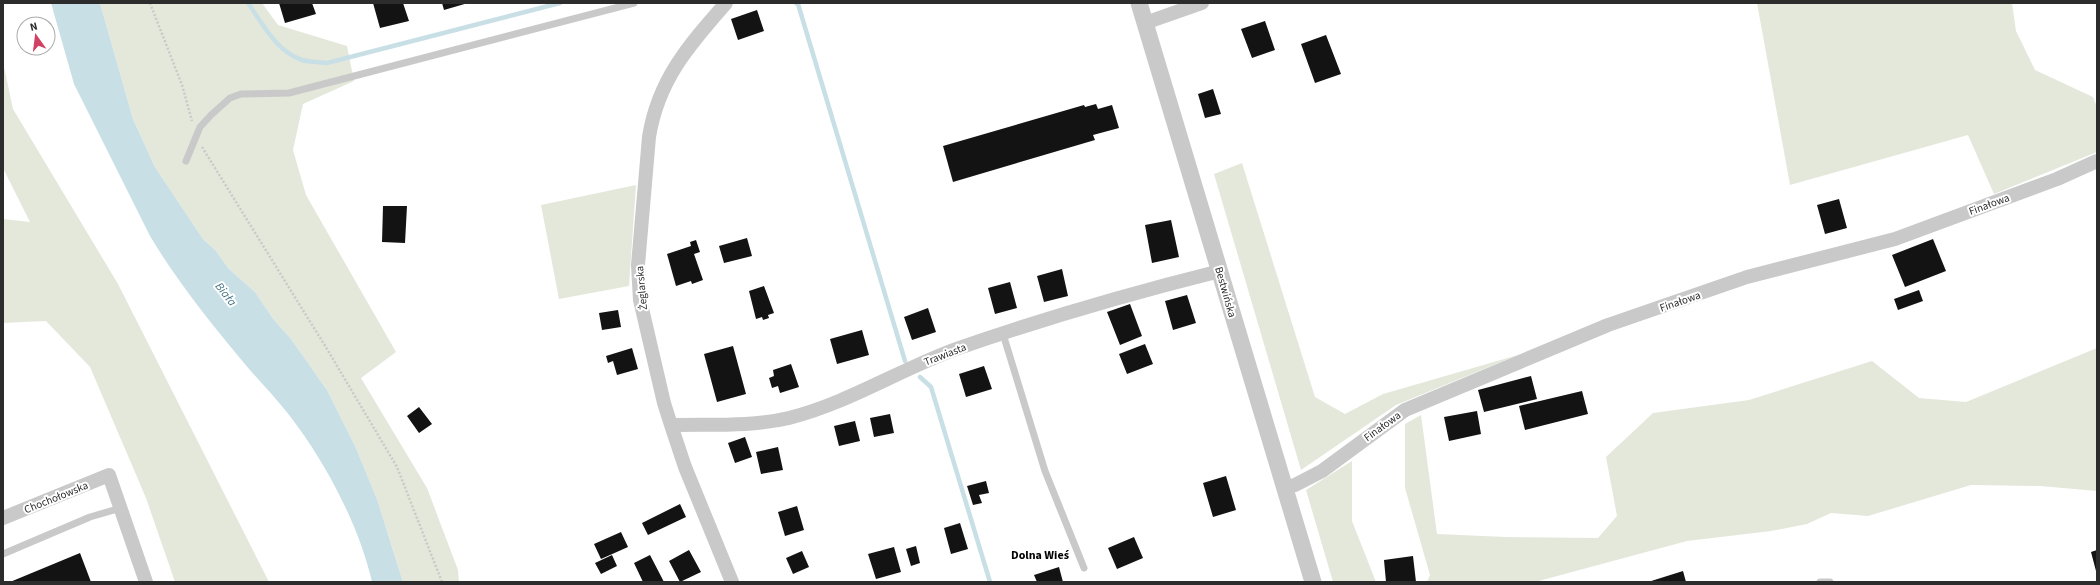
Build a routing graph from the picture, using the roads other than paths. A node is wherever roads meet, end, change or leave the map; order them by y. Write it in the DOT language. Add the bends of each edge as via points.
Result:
graph roads {
  1 [pos="634,3"];
  2 [pos="726,3"];
  3 [pos="1139,3"];
  4 [pos="1202,3"];
  5 [pos="1145,23"];
  6 [pos="186,161"];
  7 [pos="2097,161"];
  8 [pos="1220,271"];
  9 [pos="1003,334"];
  10 [pos="671,425"];
  11 [pos="1284,488"];
  12 [pos="121,508"];
  13 [pos="3,518"];
  14 [pos="3,554"];
  15 [pos="1084,568"];
  16 [pos="146,582"];
  17 [pos="732,582"];
  18 [pos="1313,582"];
  19 [pos="1820,582"];
  20 [pos="1830,582"];
  1 -- 6 [label="lane" via="289,93 241,94 230,98 200,127"];
  2 -- 10 [label="street, Żeglarska" via="684,54 669,77 659,95 648,137 638,284 646,330"];
  3 -- 5 [label="street, Bestwińska"];
  4 -- 5 [label="street"];
  5 -- 8 [label="street, Bestwińska"];
  7 -- 11 [label="street, Finałowa" via="2057,179 1895,239 1747,277 1608,326 1405,410 1322,471"];
  8 -- 9 [label="street, Trawiasta"];
  8 -- 11 [label="street, Bestwińska"];
  9 -- 10 [label="street, Trawiasta" via="955,350 876,386 789,418 758,424"];
  9 -- 15 [label="lane" via="1045,471"];
  10 -- 17 [label="street, Żeglarska" via="685,467"];
  11 -- 18 [label="street, Bestwińska"];
  12 -- 13 [label="street, Chochołowska" via="109,475"];
  12 -- 14 [label="lane" via="90,517"];
  12 -- 16 [label="street"];
  19 -- 20 [label="lane"];
}
